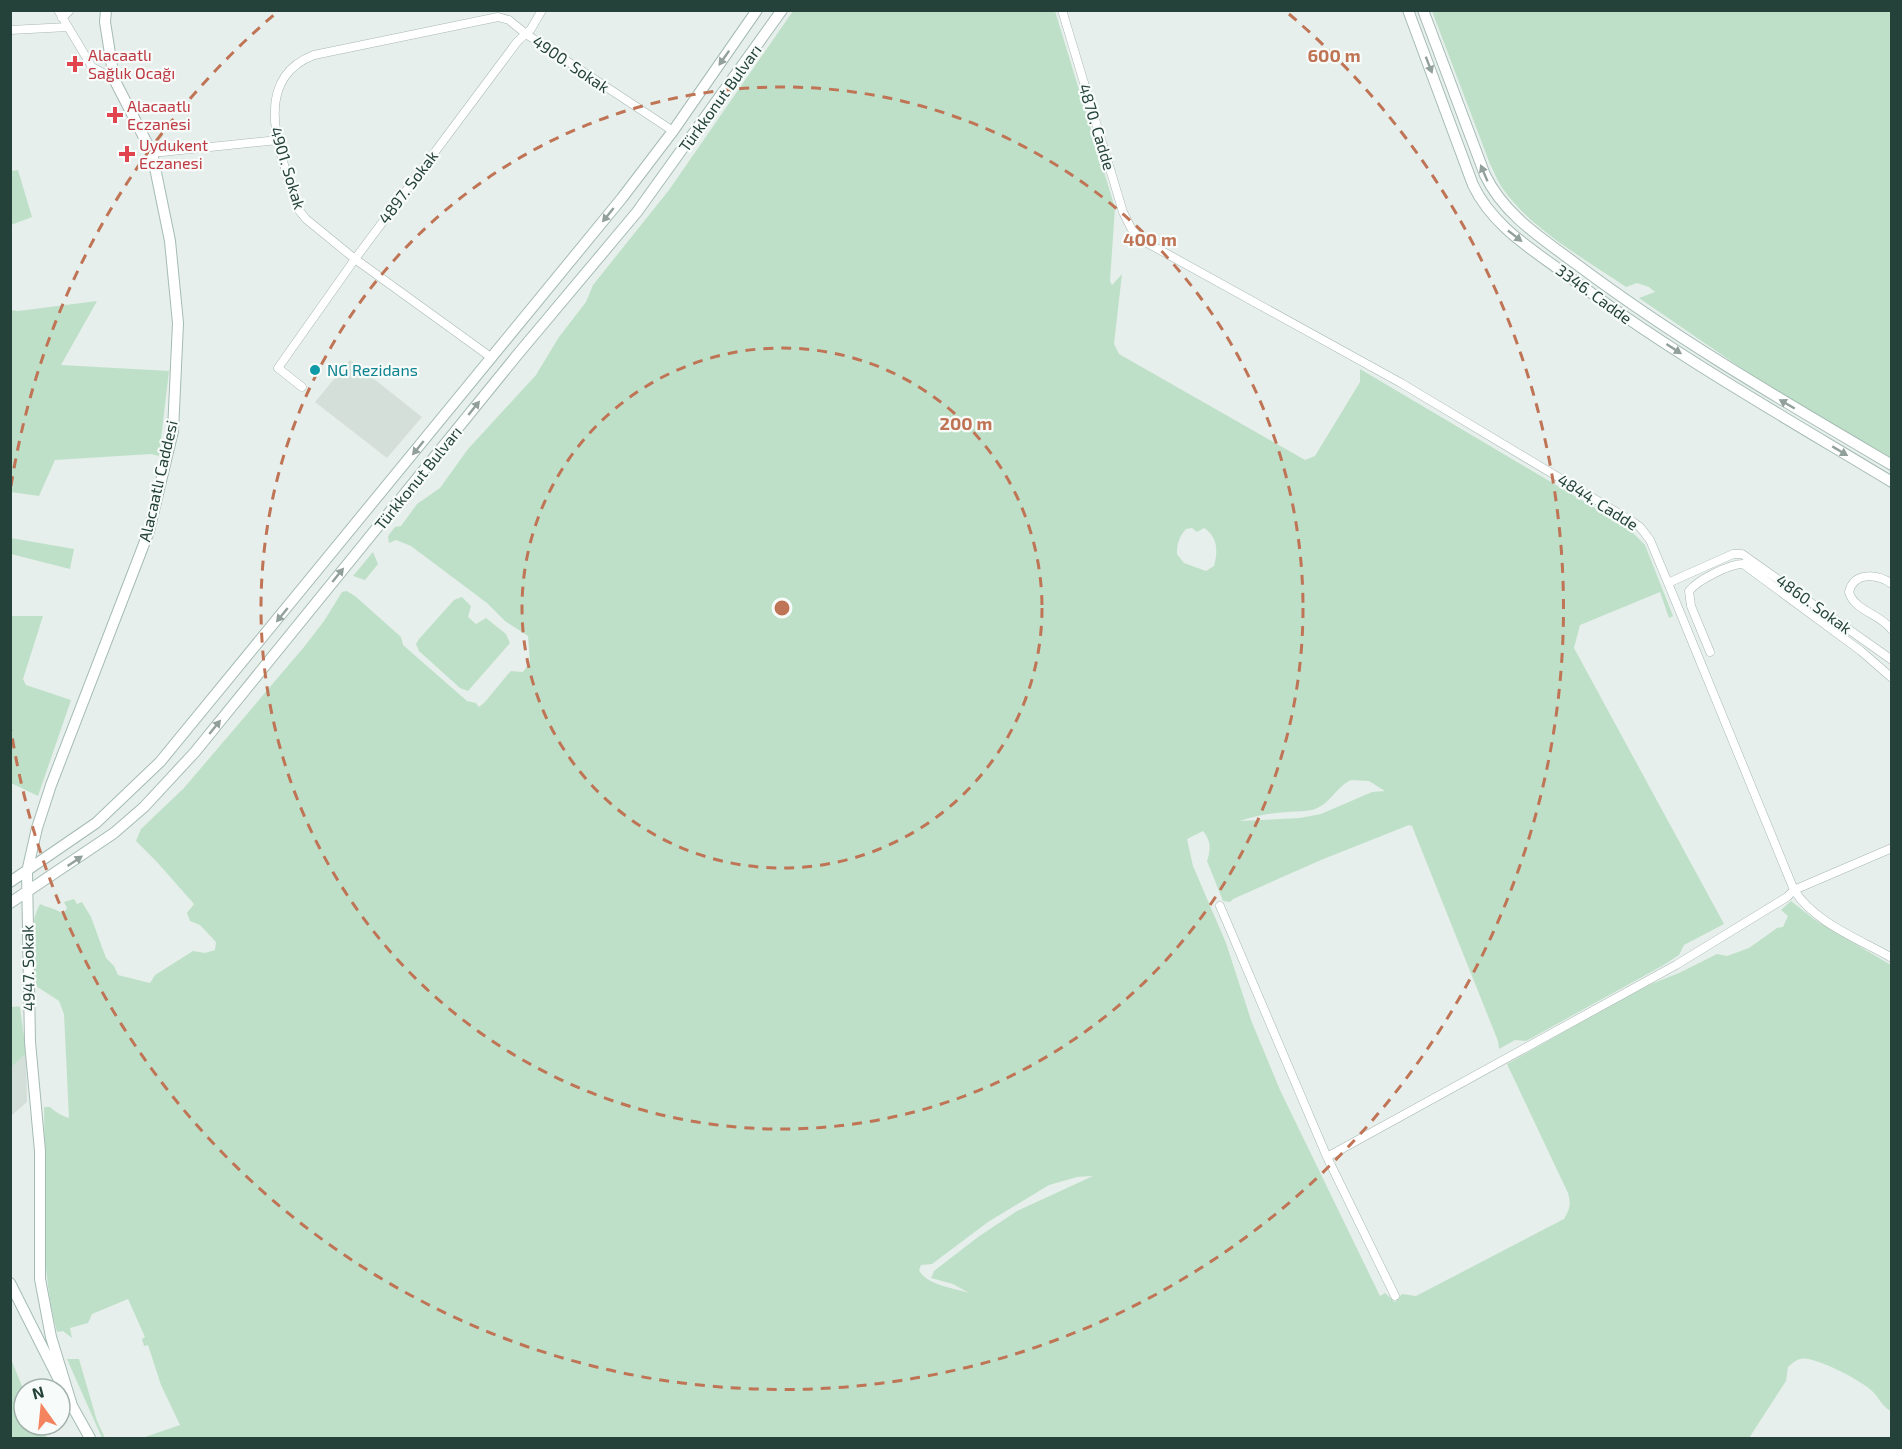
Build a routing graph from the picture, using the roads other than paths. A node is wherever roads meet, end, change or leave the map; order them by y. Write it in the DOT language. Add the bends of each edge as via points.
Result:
graph roads {
  1 [pos="70,10"];
  2 [pos="106,10"];
  3 [pos="542,10"];
  4 [pos="757,10"];
  5 [pos="782,10"];
  6 [pos="1062,10"];
  7 [pos="1408,10"];
  8 [pos="1423,10"];
  9 [pos="60,14"];
  10 [pos="68,27"];
  11 [pos="10,30"];
  12 [pos="526,34"];
  13 [pos="393,38"];
  14 [pos="114,79"];
  15 [pos="673,131"];
  16 [pos="278,140"];
  17 [pos="152,153"];
  18 [pos="1140,239"];
  19 [pos="355,259"];
  20 [pos="492,358"];
  21 [pos="302,387"];
  22 [pos="1892,465"];
  23 [pos="1892,482"];
  24 [pos="1668,583"];
  25 [pos="1892,584"];
  26 [pos="1892,630"];
  27 [pos="1892,648"];
  28 [pos="1710,652"];
  29 [pos="1889,658"];
  30 [pos="1892,678"];
  31 [pos="1892,848"];
  32 [pos="27,872"];
  33 [pos="10,882"];
  34 [pos="1794,890"];
  35 [pos="26,893"];
  36 [pos="10,903"];
  37 [pos="1221,906"];
  38 [pos="1892,958"];
  39 [pos="1327,1156"];
  40 [pos="10,1283"];
  41 [pos="1395,1296"];
  42 [pos="73,1408"];
  43 [pos="90,1438"];
  1 -- 9 [label="street"];
  2 -- 14 [label="street, Alacaatlı Caddesi"];
  3 -- 12 [label="street, 4897. Sokak"];
  4 -- 15 [label="street, Türkkonut Bulvarı, one-way"];
  35 -- 5 [label="street, Türkkonut Bulvarı, one-way" via="121,827 195,752 637,212"];
  6 -- 18 [label="street, 4870. Cadde" via="1123,212"];
  7 -- 23 [label="street, 3346. Cadde, one-way" via="1473,185 1484,205 1505,228 1609,307 1752,399"];
  22 -- 8 [label="street, 3346. Cadde, one-way" via="1748,381 1622,298 1511,214 1494,194 1485,175"];
  9 -- 10 [label="street"];
  10 -- 11 [label="street"];
  10 -- 14 [label="street" via="92,67"];
  12 -- 13 [label="street, 4900. Sokak" via="498,16"];
  12 -- 15 [label="street, 4900. Sokak"];
  12 -- 19 [label="street, 4897. Sokak"];
  13 -- 16 [label="street, 4901. Sokak" via="314,55 291,68 273,104"];
  14 -- 17 [label="street, Alacaatlı Caddesi"];
  15 -- 20 [label="street, Türkkonut Bulvarı, one-way"];
  16 -- 17 [label="street"];
  16 -- 19 [label="street, 4901. Sokak" via="298,209"];
  17 -- 32 [label="street, Alacaatlı Caddesi" via="170,241 178,323 172,431 149,531 47,796"];
  18 -- 24 [label="street, 4844. Cadde" via="1401,383 1633,522 1650,540"];
  19 -- 20 [label="street, 4901. Sokak"];
  19 -- 21 [label="street, 4897. Sokak" via="278,368"];
  20 -- 32 [label="street, Türkkonut Bulvarı, one-way" via="160,762 96,823"];
  24 -- 29 [label="street, 4860. Sokak" via="1733,554 1742,554"];
  24 -- 34 [label="street, 4844. Cadde"];
  25 -- 26 [label="street" via="1870,575 1854,582 1849,592 1857,604"];
  27 -- 29 [label="street"];
  28 -- 30 [label="street" via="1689,591 1735,564 1743,564"];
  31 -- 34 [label="street"];
  32 -- 33 [label="street, Türkkonut Bulvarı"];
  32 -- 35 [label="street, Alacaatlı Caddesi"];
  34 -- 38 [label="street, 4844. Cadde" via="1823,919"];
  34 -- 39 [label="street" via="1676,965"];
  35 -- 36 [label="street, Türkkonut Bulvarı"];
  35 -- 42 [label="street, 4947. Sokak" via="30,1042 40,1151 40,1279 51,1337"];
  37 -- 39 [label="street"];
  39 -- 41 [label="street"];
  40 -- 42 [label="street"];
  42 -- 43 [label="street"];
}
